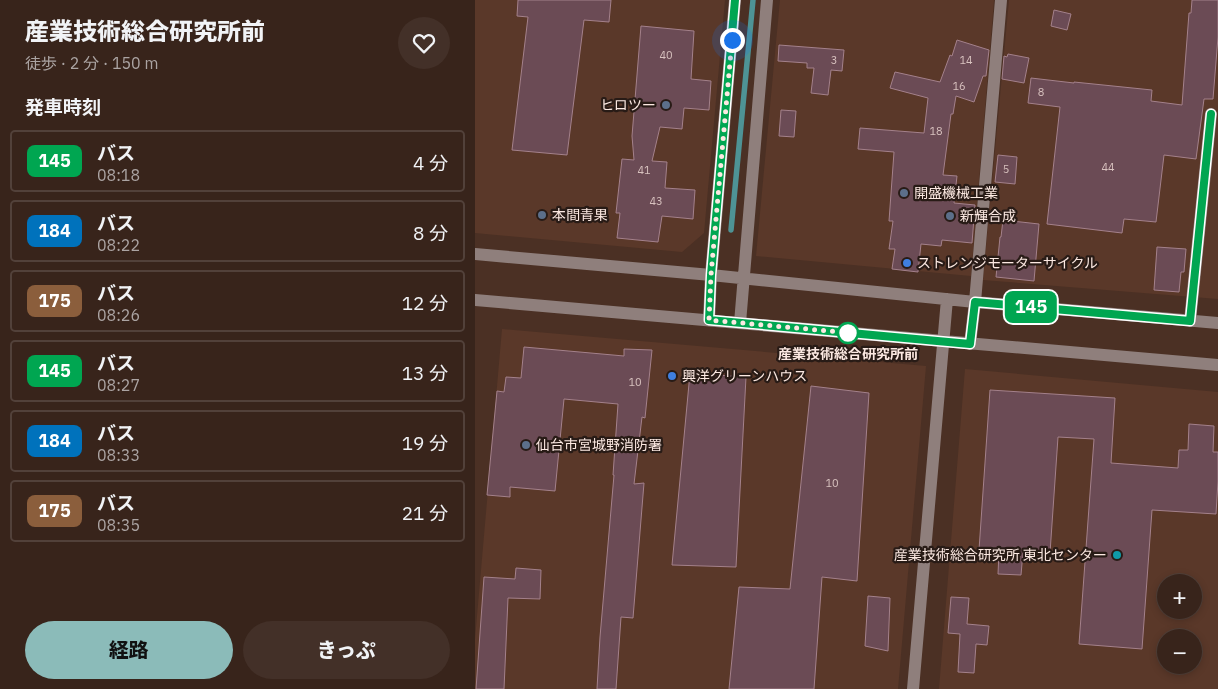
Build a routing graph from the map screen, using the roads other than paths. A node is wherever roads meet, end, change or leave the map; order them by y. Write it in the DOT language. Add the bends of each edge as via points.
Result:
graph roads {
  1 [pos="735,0"];
  2 [pos="767,0"];
  3 [pos="1001,0"];
  4 [pos="1211,114"];
  5 [pos="475,254"];
  6 [pos="711,275"];
  7 [pos="743,278"];
  8 [pos="947,299"];
  9 [pos="475,300"];
  10 [pos="975,302"];
  11 [pos="709,320"];
  12 [pos="1190,321"];
  13 [pos="740,323"];
  14 [pos="1218,323"];
  15 [pos="944,341"];
  16 [pos="970,344"];
  17 [pos="1218,365"];
  18 [pos="913,689"];
  1 -- 6 [label="street"];
  2 -- 7 [label="street"];
  3 -- 10 [label="street"];
  4 -- 12 [label="street"];
  5 -- 6 [label="street"];
  6 -- 7 [label="street"];
  6 -- 11 [label="street"];
  7 -- 8 [label="street"];
  7 -- 13 [label="street"];
  8 -- 10 [label="street"];
  8 -- 15 [label="street"];
  9 -- 11 [label="street"];
  10 -- 12 [label="street"];
  10 -- 16 [label="street"];
  11 -- 13 [label="street"];
  12 -- 14 [label="street"];
  13 -- 15 [label="street"];
  15 -- 16 [label="street"];
  15 -- 18 [label="street"];
  16 -- 17 [label="street"];
}
